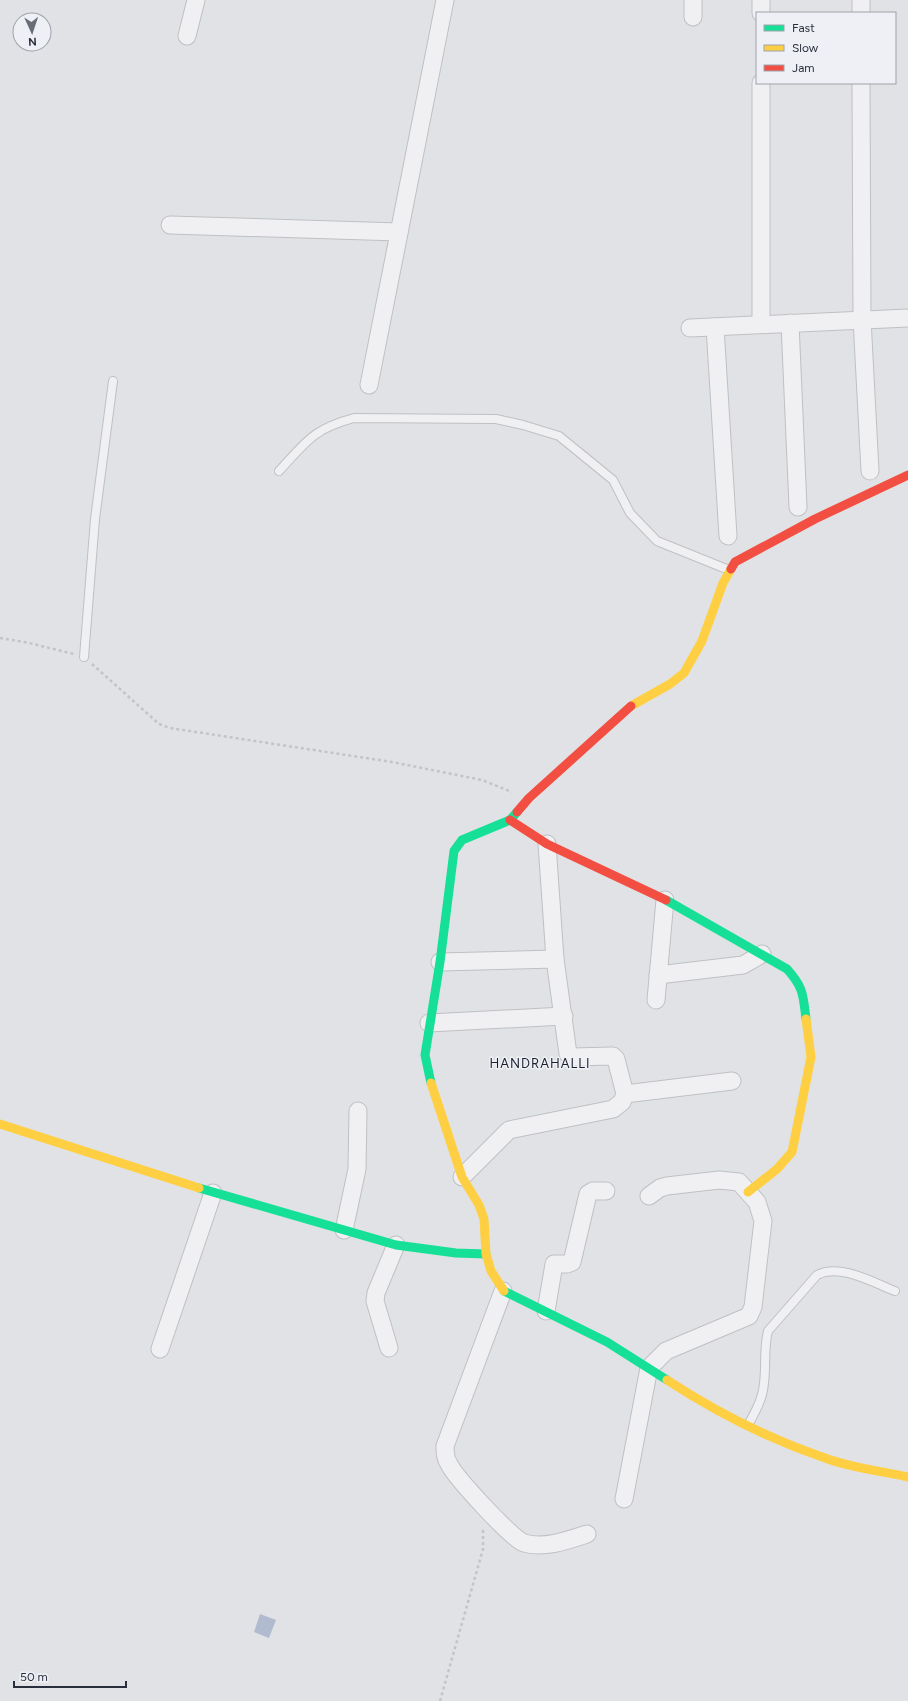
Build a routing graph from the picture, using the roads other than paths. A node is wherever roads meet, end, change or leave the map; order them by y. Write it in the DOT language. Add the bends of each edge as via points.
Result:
graph roads {
  1 [pos="196,0"];
  2 [pos="445,0"];
  3 [pos="693,0"];
  4 [pos="761,0"];
  5 [pos="862,0"];
  6 [pos="761,12"];
  7 [pos="861,12"];
  8 [pos="693,17"];
  9 [pos="187,36"];
  10 [pos="761,84"];
  11 [pos="861,84"];
  12 [pos="170,225"];
  13 [pos="399,232"];
  14 [pos="908,318"];
  15 [pos="862,319"];
  16 [pos="790,323"];
  17 [pos="761,324"];
  18 [pos="715,327"];
  19 [pos="690,328"];
  20 [pos="113,381"];
  21 [pos="369,385"];
  22 [pos="279,471"];
  23 [pos="870,471"];
  24 [pos="908,475"];
  25 [pos="798,507"];
  26 [pos="728,536"];
  27 [pos="730,570"];
  28 [pos="84,657"];
  29 [pos="510,820"];
  30 [pos="547,844"];
  31 [pos="665,900"];
  32 [pos="762,954"];
  33 [pos="555,959"];
  34 [pos="440,962"];
  35 [pos="658,975"];
  36 [pos="656,1000"];
  37 [pos="564,1016"];
  38 [pos="429,1022"];
  39 [pos="732,1081"];
  40 [pos="625,1094"];
  41 [pos="358,1111"];
  42 [pos="0,1124"];
  43 [pos="462,1177"];
  44 [pos="606,1191"];
  45 [pos="213,1192"];
  46 [pos="748,1192"];
  47 [pos="649,1196"];
  48 [pos="344,1230"];
  49 [pos="396,1245"];
  50 [pos="486,1254"];
  51 [pos="503,1291"];
  52 [pos="895,1291"];
  53 [pos="546,1311"];
  54 [pos="389,1348"];
  55 [pos="160,1349"];
  56 [pos="649,1368"];
  57 [pos="748,1426"];
  58 [pos="908,1478"];
  59 [pos="624,1500"];
  60 [pos="587,1534"];
  1 -- 9 [label="street"];
  2 -- 13 [label="street"];
  3 -- 8 [label="street"];
  4 -- 6 [label="street"];
  5 -- 7 [label="street"];
  10 -- 17 [label="street"];
  11 -- 15 [label="street"];
  12 -- 13 [label="street"];
  13 -- 21 [label="street"];
  14 -- 15 [label="street"];
  15 -- 16 [label="street"];
  15 -- 23 [label="street"];
  16 -- 17 [label="street"];
  16 -- 25 [label="street"];
  17 -- 18 [label="street"];
  18 -- 19 [label="street"];
  18 -- 26 [label="street"];
  20 -- 28 [label="lane" via="95,520"];
  22 -- 27 [label="lane" via="312,435 332,424 354,418 496,419 524,425 559,436 613,480 630,513 657,541"];
  24 -- 27 [label="street" via="743,557"];
  27 -- 29 [label="street" via="702,641 684,673 670,684 635,703 529,798"];
  29 -- 30 [label="street"];
  29 -- 34 [label="street" via="462,840 454,851"];
  30 -- 31 [label="street"];
  30 -- 33 [label="street"];
  31 -- 32 [label="street"];
  31 -- 35 [label="street"];
  32 -- 35 [label="street" via="743,965"];
  32 -- 46 [label="street" via="787,969 798,981 803,992 812,1057 792,1152 777,1169"];
  33 -- 34 [label="street"];
  33 -- 37 [label="street"];
  34 -- 38 [label="street"];
  35 -- 36 [label="street"];
  37 -- 38 [label="street"];
  37 -- 40 [label="street" via="569,1056 613,1056"];
  38 -- 43 [label="street" via="425,1055 427,1069"];
  39 -- 40 [label="street"];
  40 -- 43 [label="street" via="622,1102 613,1109 509,1130"];
  41 -- 48 [label="street" via="357,1169"];
  42 -- 45 [label="street"];
  43 -- 50 [label="street" via="479,1205 484,1219"];
  44 -- 53 [label="street" via="590,1191 588,1194 572,1262 554,1264"];
  45 -- 48 [label="street"];
  45 -- 55 [label="street"];
  46 -- 47 [label="street" via="739,1182 719,1180 667,1186"];
  46 -- 56 [label="street" via="757,1202 763,1222 753,1307 749,1316 666,1351"];
  48 -- 49 [label="street"];
  49 -- 50 [label="street"];
  49 -- 54 [label="street" via="375,1301"];
  50 -- 51 [label="street" via="491,1271"];
  51 -- 53 [label="street"];
  51 -- 60 [label="street" via="445,1446 445,1456 449,1465 482,1504 519,1541 560,1543"];
  52 -- 57 [label="lane" via="841,1270 824,1271 817,1275 768,1331 765,1342 764,1388"];
  53 -- 56 [label="street" via="607,1342"];
  56 -- 57 [label="street" via="697,1400"];
  56 -- 59 [label="street"];
  57 -- 58 [label="street" via="826,1458"];
}
